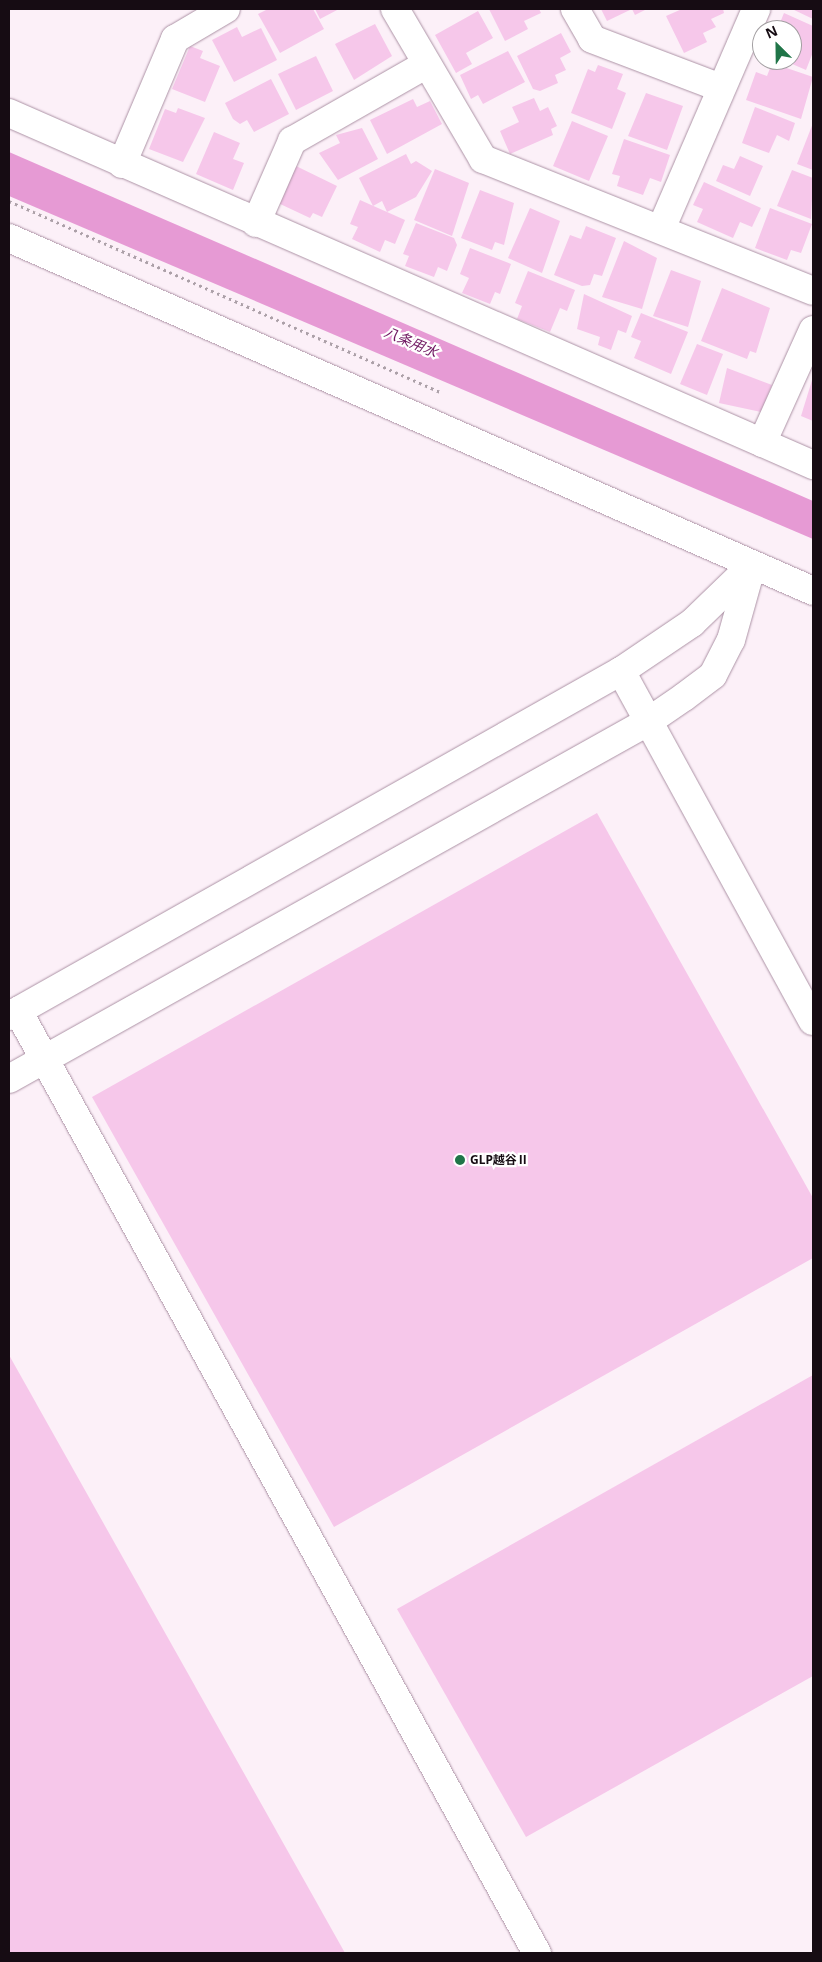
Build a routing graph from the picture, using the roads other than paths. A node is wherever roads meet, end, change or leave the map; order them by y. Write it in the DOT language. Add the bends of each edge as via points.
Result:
graph roads {
  1 [pos="226,9"];
  2 [pos="395,9"];
  3 [pos="575,9"];
  4 [pos="756,9"];
  5 [pos="427,64"];
  6 [pos="721,88"];
  7 [pos="9,113"];
  8 [pos="122,164"];
  9 [pos="256,223"];
  10 [pos="661,230"];
  11 [pos="9,238"];
  12 [pos="813,291"];
  13 [pos="813,330"];
  14 [pos="762,443"];
  15 [pos="813,465"];
  16 [pos="752,565"];
  17 [pos="813,591"];
  18 [pos="621,671"];
  19 [pos="649,721"];
  20 [pos="13,1014"];
  21 [pos="813,1021"];
  22 [pos="44,1059"];
  23 [pos="9,1079"];
  24 [pos="537,1953"];
  1 -- 8 [label="street" via="175,39"];
  2 -- 5 [label="street"];
  3 -- 6 [label="street" via="592,39"];
  4 -- 6 [label="street"];
  5 -- 9 [label="street" via="292,141"];
  5 -- 10 [label="street" via="483,159"];
  6 -- 10 [label="street"];
  7 -- 8 [label="street"];
  8 -- 9 [label="street"];
  9 -- 14 [label="street"];
  10 -- 12 [label="street"];
  11 -- 16 [label="street"];
  13 -- 14 [label="street"];
  14 -- 15 [label="street"];
  16 -- 17 [label="street"];
  16 -- 18 [label="street" via="692,623"];
  16 -- 19 [label="street" via="731,640 712,675"];
  18 -- 19 [label="street"];
  18 -- 20 [label="street"];
  19 -- 21 [label="street"];
  19 -- 22 [label="street"];
  20 -- 22 [label="street"];
  22 -- 23 [label="street"];
  22 -- 24 [label="street"];
}
